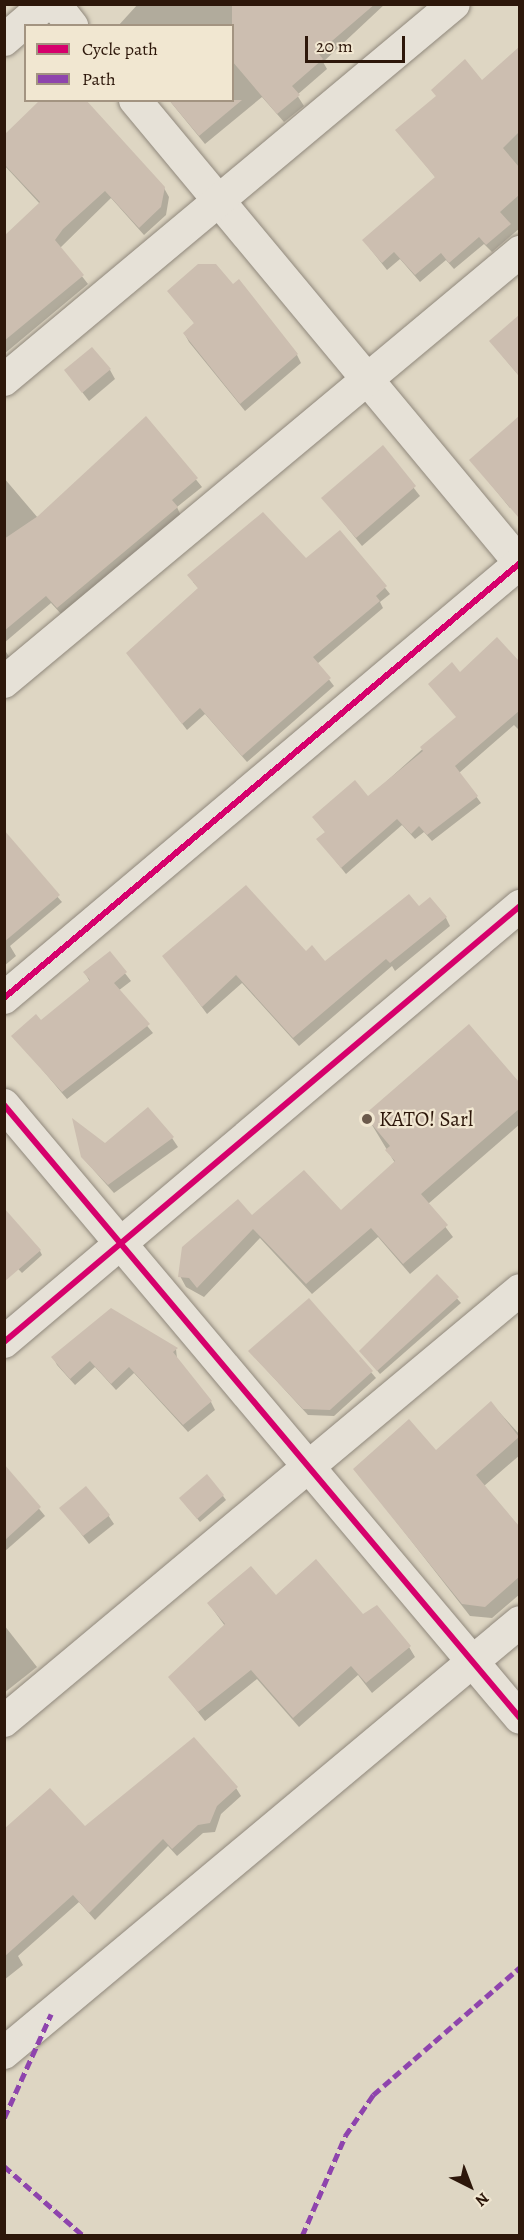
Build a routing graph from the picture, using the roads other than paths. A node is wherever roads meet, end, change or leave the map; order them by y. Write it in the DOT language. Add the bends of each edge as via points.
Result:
graph roads {
  1 [pos="46,4"];
  2 [pos="55,4"];
  3 [pos="454,4"];
  4 [pos="70,24"];
  5 [pos="4,40"];
  6 [pos="137,102"];
  7 [pos="219,201"];
  8 [pos="519,252"];
  9 [pos="4,380"];
  10 [pos="369,381"];
  11 [pos="519,563"];
  12 [pos="4,682"];
  13 [pos="519,906"];
  14 [pos="4,998"];
  15 [pos="4,1105"];
  16 [pos="121,1244"];
  17 [pos="519,1290"];
  18 [pos="4,1342"];
  19 [pos="308,1467"];
  20 [pos="519,1622"];
  21 [pos="472,1662"];
  22 [pos="519,1718"];
  23 [pos="4,1721"];
  24 [pos="4,2053"];
  1 -- 5 [label="street"];
  2 -- 4 [label="street"];
  3 -- 7 [label="street"];
  6 -- 7 [label="street"];
  7 -- 9 [label="street"];
  7 -- 10 [label="street"];
  8 -- 10 [label="street"];
  10 -- 11 [label="street"];
  10 -- 12 [label="street"];
  11 -- 14 [label="street"];
  13 -- 16 [label="street"];
  15 -- 16 [label="street"];
  16 -- 18 [label="street"];
  16 -- 19 [label="street"];
  17 -- 19 [label="street"];
  19 -- 21 [label="street"];
  19 -- 23 [label="street"];
  20 -- 21 [label="street"];
  21 -- 22 [label="street"];
  21 -- 24 [label="street"];
}
